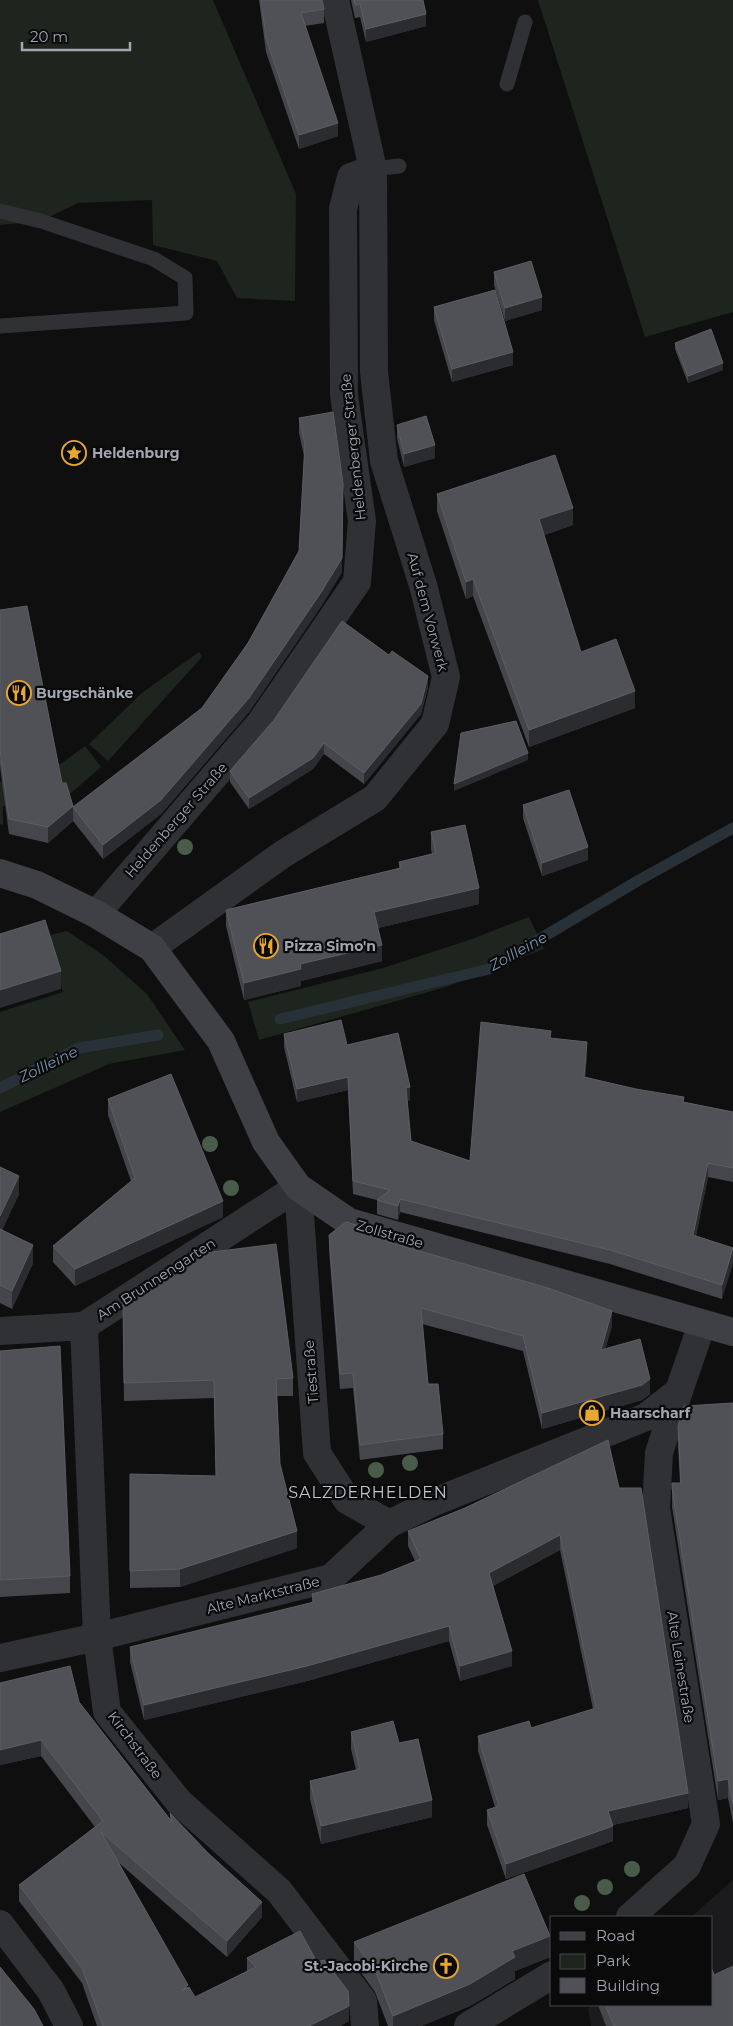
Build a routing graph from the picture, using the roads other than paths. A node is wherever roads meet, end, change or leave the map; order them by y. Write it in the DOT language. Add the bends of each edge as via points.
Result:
graph roads {
  1 [pos="335,0"];
  2 [pos="525,22"];
  3 [pos="507,84"];
  4 [pos="386,168"];
  5 [pos="0,211"];
  6 [pos="0,326"];
  7 [pos="2,876"];
  8 [pos="96,914"];
  9 [pos="152,948"];
  10 [pos="298,1187"];
  11 [pos="702,1324"];
  12 [pos="84,1326"];
  13 [pos="0,1331"];
  14 [pos="733,1332"];
  15 [pos="679,1391"];
  16 [pos="389,1524"];
  17 [pos="97,1636"];
  18 [pos="0,1658"];
  19 [pos="631,1916"];
  20 [pos="0,1924"];
  21 [pos="550,1976"];
  22 [pos="69,2026"];
  23 [pos="365,2026"];
  24 [pos="468,2026"];
  1 -- 4 [label="street"];
  2 -- 3 [label="lane"];
  4 -- 8 [label="street, Heldenberger Straße" via="351,177 343,209 344,395 362,522 357,582 261,722"];
  4 -- 9 [label="street, Auf dem Vorwerk" via="374,372 384,461 423,585 446,677 435,724 375,798 283,854"];
  5 -- 6 [label="lane" via="41,221 154,259 185,278 186,313"];
  7 -- 8 [label="street" via="37,885"];
  8 -- 9 [label="street"];
  9 -- 10 [label="street, Zollstraße" via="221,1042 266,1142"];
  10 -- 11 [label="street, Zollstraße" via="349,1222"];
  10 -- 12 [label="street, Am Brunnengarten"];
  10 -- 16 [label="street, Tiestraße" via="317,1453 347,1500"];
  11 -- 14 [label="street, Zollstraße"];
  11 -- 15 [label="street"];
  12 -- 13 [label="street, Am Brunnengarten"];
  12 -- 17 [label="street, Kirchstraße"];
  15 -- 16 [label="street, Alte Marktstraße" via="646,1418 434,1502"];
  15 -- 19 [label="street, Alte Leinestraße" via="659,1453 656,1508 706,1824 687,1866"];
  16 -- 17 [label="street, Alte Marktstraße" via="331,1578"];
  17 -- 18 [label="street, Alte Marktstraße"];
  17 -- 23 [label="street, Kirchstraße" via="107,1712 179,1802 279,1890 363,2002"];
  20 -- 22 [label="street" via="51,1991"];
  21 -- 24 [label="street"];
}
